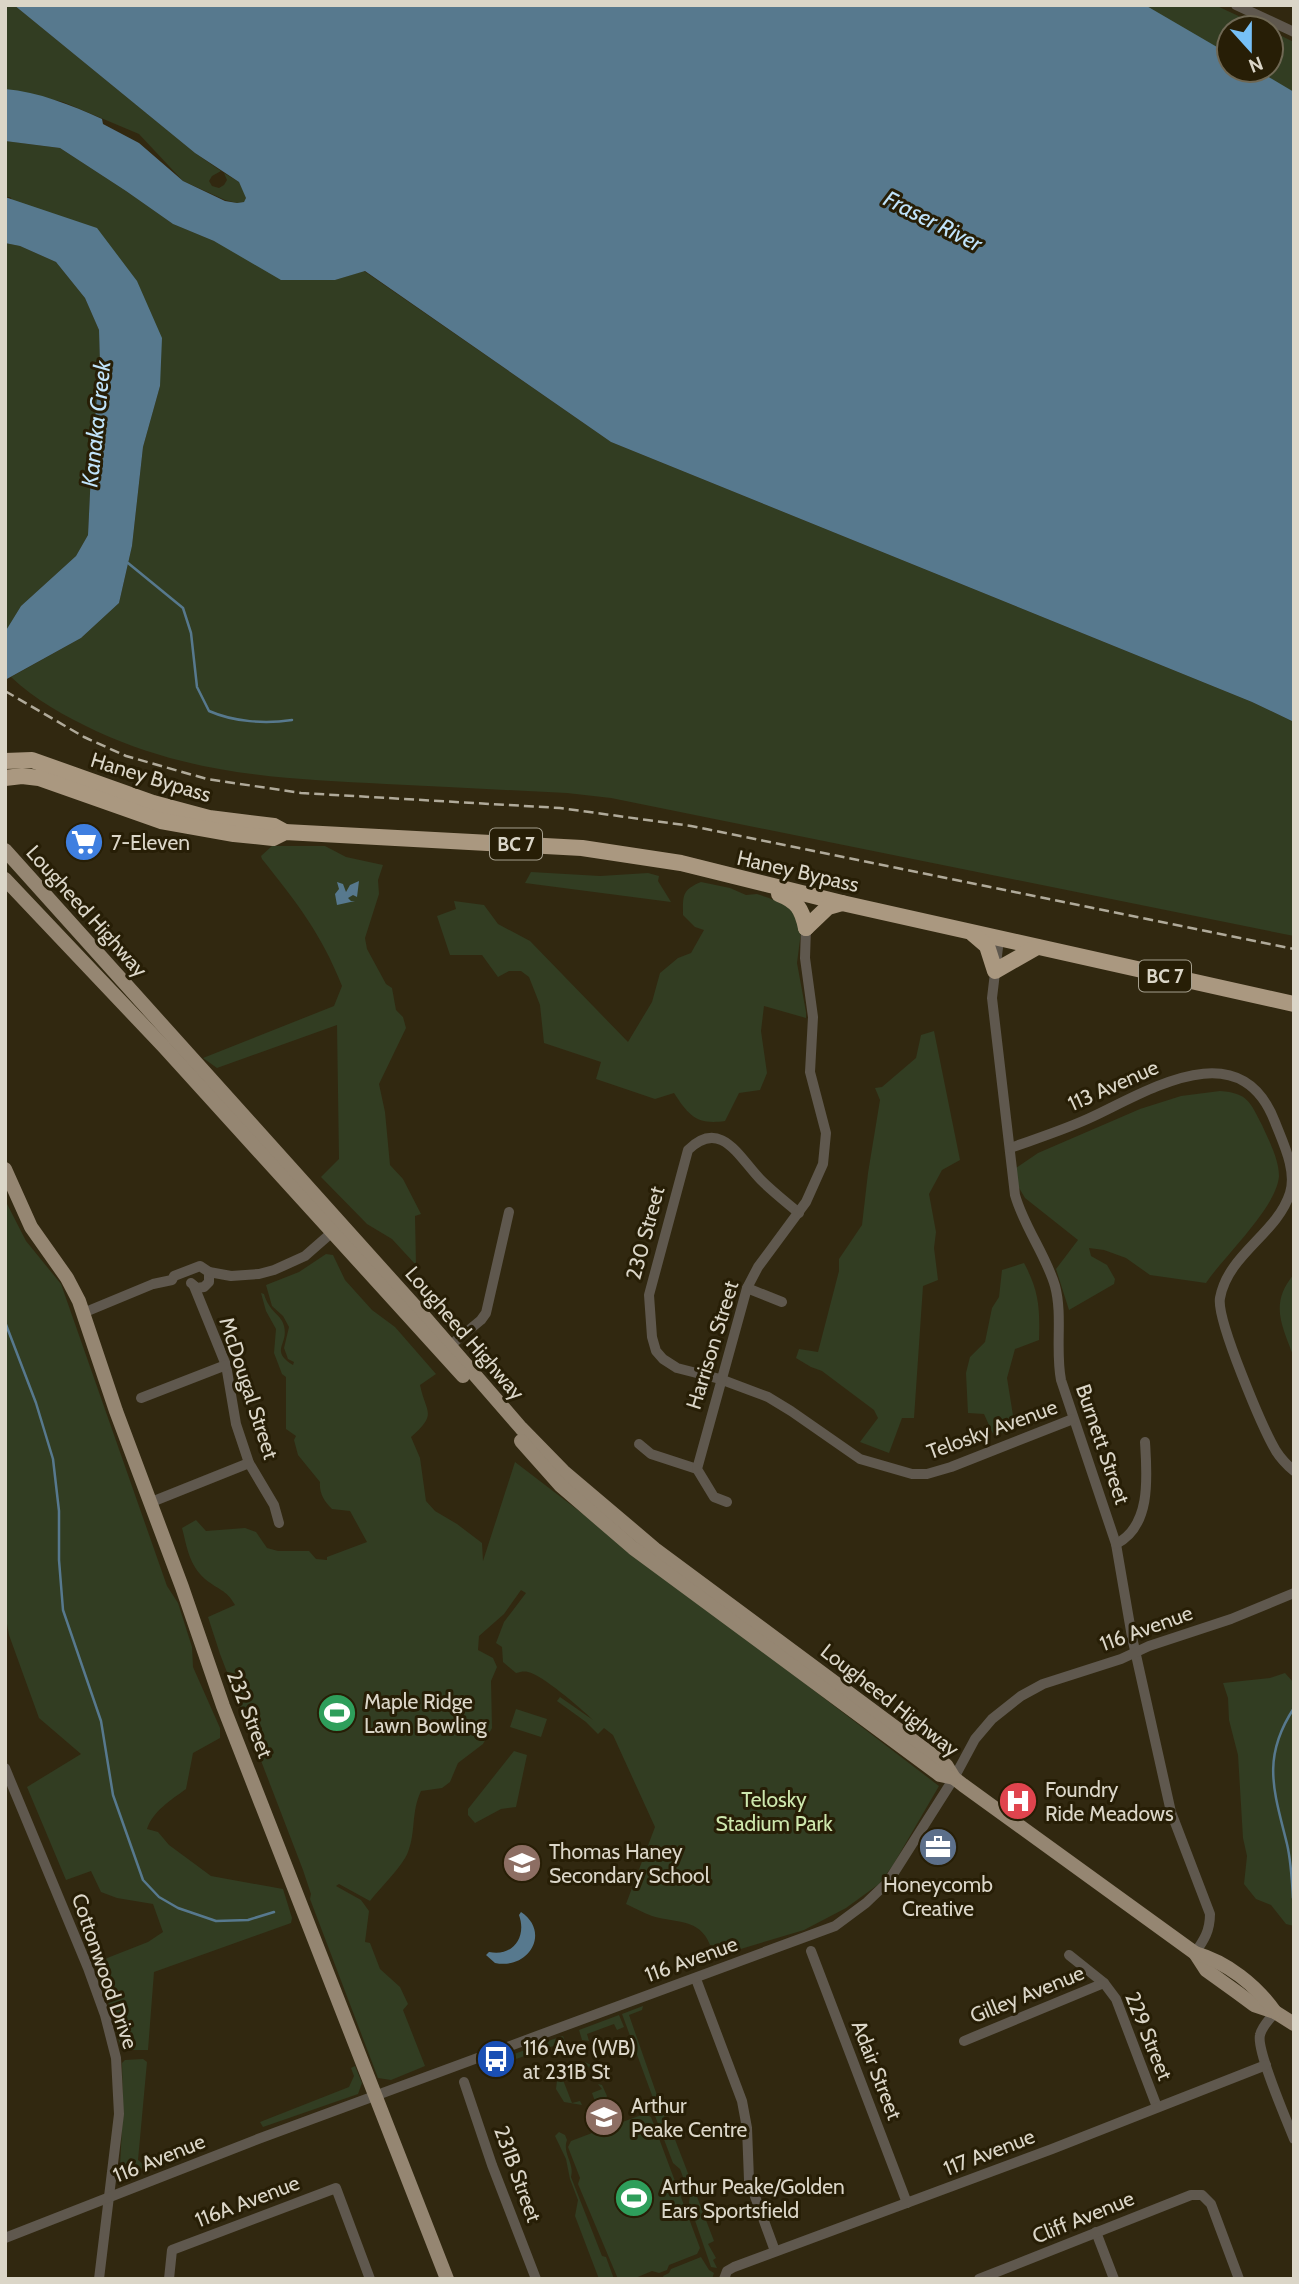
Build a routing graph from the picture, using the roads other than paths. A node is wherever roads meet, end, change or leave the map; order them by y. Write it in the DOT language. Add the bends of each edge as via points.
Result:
graph roads {
  1 [pos="1236,5"];
  2 [pos="1294,32"];
  3 [pos="5,761"];
  4 [pos="5,778"];
  5 [pos="285,832"];
  6 [pos="5,850"];
  7 [pos="5,879"];
  8 [pos="744,881"];
  9 [pos="842,903"];
  10 [pos="806,928"];
  11 [pos="971,933"];
  12 [pos="999,939"];
  13 [pos="1037,947"];
  14 [pos="995,971"];
  15 [pos="1294,1004"];
  16 [pos="1010,1148"];
  17 [pos="5,1169"];
  18 [pos="509,1212"];
  19 [pos="799,1213"];
  20 [pos="337,1228"];
  21 [pos="191,1271"];
  22 [pos="172,1280"];
  23 [pos="201,1282"];
  24 [pos="747,1288"];
  25 [pos="782,1302"];
  26 [pos="83,1313"];
  27 [pos="445,1349"];
  28 [pos="659,1356"];
  29 [pos="226,1365"];
  30 [pos="720,1380"];
  31 [pos="141,1398"];
  32 [pos="1073,1419"];
  33 [pos="1145,1442"];
  34 [pos="639,1444"];
  35 [pos="249,1462"];
  36 [pos="697,1469"];
  37 [pos="1294,1471"];
  38 [pos="727,1502"];
  39 [pos="149,1503"];
  40 [pos="279,1523"];
  41 [pos="1116,1544"];
  42 [pos="1294,1592"];
  43 [pos="1135,1652"];
  44 [pos="5,1768"];
  45 [pos="954,1778"];
  46 [pos="8,1781"];
  47 [pos="811,1951"];
  48 [pos="1195,1954"];
  49 [pos="1069,1955"];
  50 [pos="696,1979"];
  51 [pos="1104,1983"];
  52 [pos="1275,2012"];
  53 [pos="1294,2024"];
  54 [pos="964,2040"];
  55 [pos="1266,2065"];
  56 [pos="464,2082"];
  57 [pos="377,2096"];
  58 [pos="1157,2107"];
  59 [pos="1294,2139"];
  60 [pos="110,2198"];
  61 [pos="907,2203"];
  62 [pos="1096,2232"];
  63 [pos="5,2238"];
  64 [pos="775,2251"];
  65 [pos="724,2276"];
  66 [pos="994,2276"];
  67 [pos="99,2279"];
  68 [pos="169,2279"];
  69 [pos="370,2279"];
  70 [pos="447,2279"];
  71 [pos="536,2279"];
  72 [pos="979,2279"];
  73 [pos="1114,2279"];
  74 [pos="1239,2279"];
  1 -- 2 [label="street"];
  3 -- 5 [label="highway, Haney Bypass / BC 7" via="32,760 153,803"];
  4 -- 5 [label="highway, Haney Bypass / BC 7" via="39,778 161,821 274,838"];
  5 -- 8 [label="highway, Haney Bypass / BC 7" via="582,848 681,863"];
  6 -- 20 [label="main road, Lougheed Highway"];
  7 -- 20 [label="main road, Lougheed Highway"];
  8 -- 9 [label="highway, Haney Bypass / BC 7"];
  8 -- 10 [label="highway" via="793,900 803,912"];
  9 -- 10 [label="highway" via="828,907"];
  9 -- 11 [label="highway, Haney Bypass / BC 7"];
  10 -- 19 [label="street, Harrison Street" via="813,1017 810,1072 826,1133 823,1164"];
  11 -- 12 [label="highway, Haney Bypass / BC 7"];
  11 -- 14 [label="highway" via="987,946"];
  12 -- 13 [label="highway, Haney Bypass / BC 7"];
  12 -- 14 [label="street, Burnett Street"];
  13 -- 14 [label="highway"];
  13 -- 15 [label="highway, Haney Bypass / BC 7"];
  14 -- 16 [label="street, Burnett Street" via="992,998"];
  16 -- 32 [label="street, Burnett Street" via="1020,1211 1055,1289 1059,1371"];
  16 -- 37 [label="street, 113 Avenue" via="1179,1078 1207,1072 1235,1078 1266,1103 1288,1158 1290,1194 1278,1217 1229,1275 1220,1299 1221,1314 1270,1438"];
  17 -- 26 [label="main road, 232 Street" via="31,1227 67,1278"];
  18 -- 27 [label="street" via="486,1313"];
  19 -- 24 [label="street, Harrison Street"];
  19 -- 28 [label="street, 230 Street" via="761,1180 732,1146 714,1138 696,1142 688,1150 650,1291 652,1337"];
  20 -- 23 [label="street" via="295,1261 260,1274"];
  20 -- 27 [label="main road, Lougheed Highway"];
  21 -- 22 [label="street"];
  21 -- 23 [label="street, McDougal Street" via="189,1277"];
  21 -- 23 [label="street" via="200,1266"];
  22 -- 23 [label="street"];
  22 -- 26 [label="street"];
  23 -- 29 [label="street, McDougal Street" via="201,1303"];
  24 -- 25 [label="street"];
  24 -- 30 [label="street, Harrison Street"];
  26 -- 39 [label="main road, 232 Street"];
  27 -- 45 [label="main road, Lougheed Highway" via="562,1471 655,1549 946,1765"];
  28 -- 30 [label="street, Telosky Avenue" via="677,1368"];
  29 -- 31 [label="street"];
  29 -- 35 [label="street, McDougal Street" via="236,1424"];
  30 -- 32 [label="street, Telosky Avenue" via="768,1397 860,1459 912,1474 938,1471"];
  30 -- 36 [label="street, Harrison Street"];
  32 -- 41 [label="street, Burnett Street"];
  33 -- 41 [label="street" via="1144,1506 1134,1528"];
  34 -- 36 [label="street" via="652,1454"];
  35 -- 39 [label="street"];
  35 -- 40 [label="street, McDougal Street"];
  36 -- 38 [label="street" via="714,1497"];
  39 -- 57 [label="main road, 232 Street" via="222,1706"];
  41 -- 43 [label="street, Burnett Street"];
  42 -- 43 [label="street, 116 Avenue"];
  43 -- 45 [label="street, 116 Avenue" via="1021,1696 975,1739"];
  43 -- 48 [label="street, Burnett Street" via="1171,1812 1210,1914 1206,1938"];
  44 -- 46 [label="street, Cottonwood Drive"];
  45 -- 48 [label="main road, Lougheed Highway"];
  45 -- 50 [label="street, 116 Avenue" via="888,1882 851,1915 825,1930"];
  46 -- 60 [label="street, Cottonwood Drive" via="88,1968 116,2058 119,2114"];
  47 -- 61 [label="street, Adair Street"];
  48 -- 52 [label="main road, Lougheed Highway" via="1206,1970 1254,2005"];
  49 -- 51 [label="street, 229 Street"];
  50 -- 57 [label="street, 116 Avenue"];
  50 -- 64 [label="street" via="742,2101 749,2180"];
  51 -- 54 [label="street, Gilley Avenue"];
  51 -- 58 [label="street, 229 Street" via="1116,1999"];
  52 -- 53 [label="main road, Lougheed Highway"];
  52 -- 55 [label="street" via="1260,2035"];
  55 -- 58 [label="street, 117 Avenue"];
  55 -- 59 [label="street"];
  56 -- 71 [label="street, 231B Street"];
  57 -- 60 [label="street, 116 Avenue"];
  57 -- 70 [label="main road, 232 Street"];
  58 -- 61 [label="street, 117 Avenue"];
  60 -- 63 [label="street, 116 Avenue"];
  60 -- 67 [label="street, Cottonwood Drive"];
  61 -- 64 [label="street, 117 Avenue"];
  62 -- 66 [label="street, Cliff Avenue"];
  62 -- 73 [label="street"];
  62 -- 74 [label="street, Cliff Avenue" via="1191,2194 1202,2195 1211,2204"];
  64 -- 65 [label="street, 117 Avenue" via="729,2269"];
  66 -- 72 [label="street, Cliff Avenue"];
  68 -- 69 [label="street, 116A Avenue" via="172,2250 336,2189"];
}
